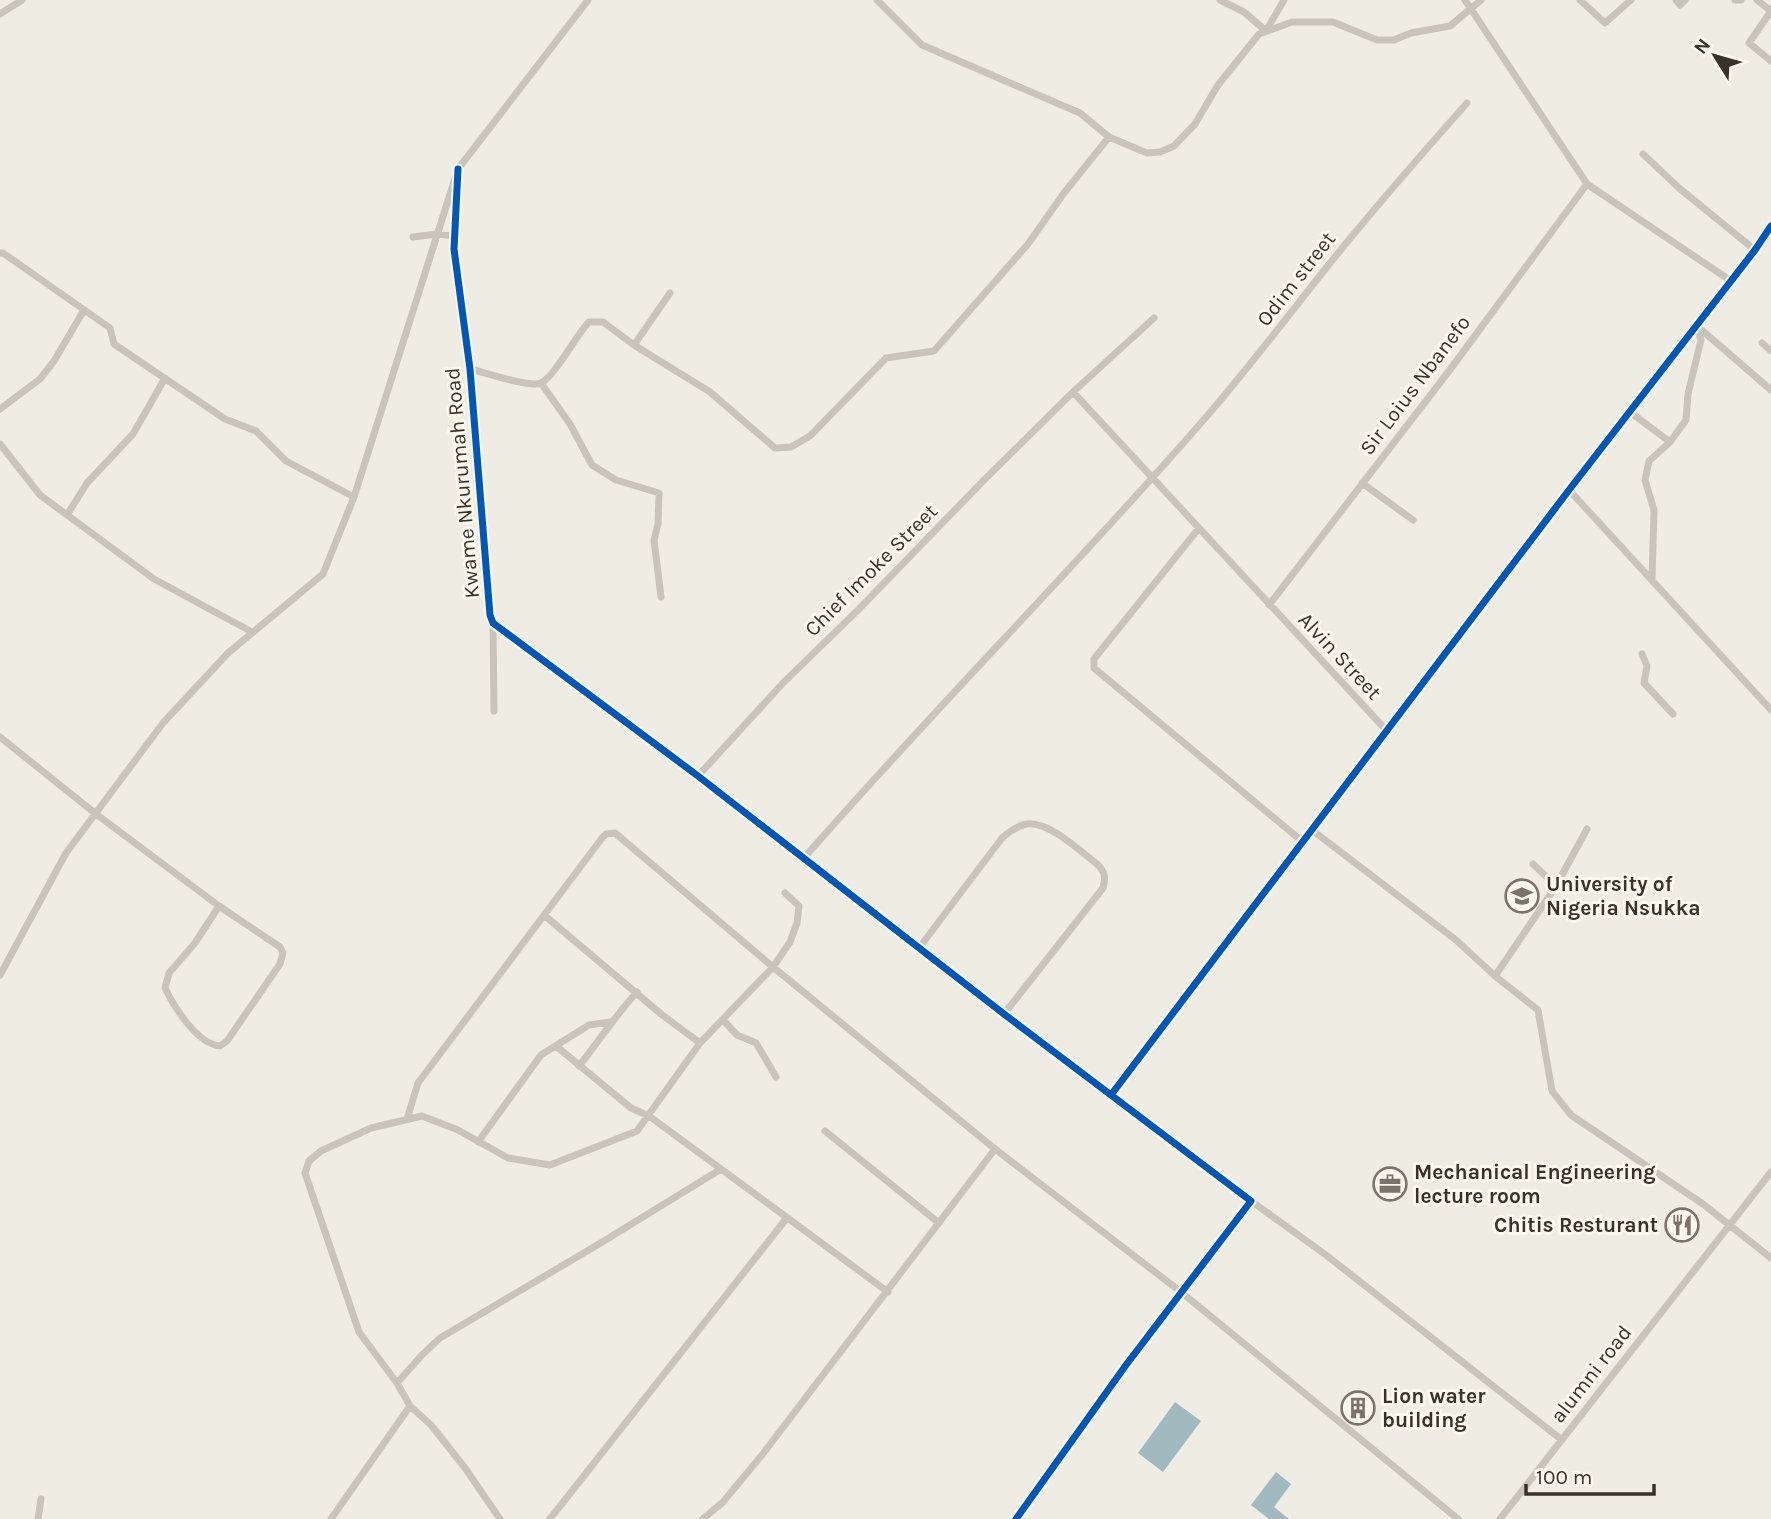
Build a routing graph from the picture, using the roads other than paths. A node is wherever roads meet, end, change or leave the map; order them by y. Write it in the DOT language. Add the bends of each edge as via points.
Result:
graph roads {
  1 [pos="22,0"];
  2 [pos="588,0"];
  3 [pos="877,0"];
  4 [pos="1220,0"];
  5 [pos="1284,0"];
  6 [pos="1481,0"];
  7 [pos="1580,0"];
  8 [pos="1631,0"];
  9 [pos="1676,0"];
  10 [pos="1685,0"];
  11 [pos="1735,0"];
  12 [pos="1741,0"];
  13 [pos="1757,0"];
  14 [pos="11,2"];
  15 [pos="1468,3"];
  16 [pos="0,14"];
  17 [pos="1266,31"];
  18 [pos="1771,61"];
  19 [pos="1467,103"];
  20 [pos="1108,137"];
  21 [pos="1643,154"];
  22 [pos="458,169"];
  23 [pos="1587,184"];
  24 [pos="1771,226"];
  25 [pos="437,234"];
  26 [pos="455,236"];
  27 [pos="413,237"];
  28 [pos="1755,250"];
  29 [pos="0,253"];
  30 [pos="1731,281"];
  31 [pos="670,293"];
  32 [pos="85,310"];
  33 [pos="1154,318"];
  34 [pos="1697,326"];
  35 [pos="1762,343"];
  36 [pos="634,345"];
  37 [pos="1771,351"];
  38 [pos="470,369"];
  39 [pos="165,378"];
  40 [pos="541,383"];
  41 [pos="1771,390"];
  42 [pos="1073,391"];
  43 [pos="0,409"];
  44 [pos="1630,412"];
  45 [pos="1670,442"];
  46 [pos="0,444"];
  47 [pos="1153,477"];
  48 [pos="1362,483"];
  49 [pos="1569,490"];
  50 [pos="354,497"];
  51 [pos="67,515"];
  52 [pos="1413,520"];
  53 [pos="1199,528"];
  54 [pos="1652,580"];
  55 [pos="661,597"];
  56 [pos="1269,605"];
  57 [pos="493,623"];
  58 [pos="252,632"];
  59 [pos="1642,654"];
  60 [pos="1771,710"];
  61 [pos="494,711"];
  62 [pos="1673,714"];
  63 [pos="1387,731"];
  64 [pos="0,737"];
  65 [pos="698,776"];
  66 [pos="96,814"];
  67 [pos="1587,829"];
  68 [pos="1312,830"];
  69 [pos="1303,842"];
  70 [pos="804,858"];
  71 [pos="1533,864"];
  72 [pos="1556,886"];
  73 [pos="785,893"];
  74 [pos="219,906"];
  75 [pos="544,915"];
  76 [pos="919,948"];
  77 [pos="773,967"];
  78 [pos="0,975"];
  79 [pos="1495,976"];
  80 [pos="637,992"];
  81 [pos="1004,1014"];
  82 [pos="723,1020"];
  83 [pos="610,1022"];
  84 [pos="700,1043"];
  85 [pos="556,1046"];
  86 [pos="579,1066"];
  87 [pos="776,1077"];
  88 [pos="1111,1095"];
  89 [pos="649,1116"];
  90 [pos="407,1119"];
  91 [pos="825,1131"];
  92 [pos="478,1142"];
  93 [pos="995,1149"];
  94 [pos="721,1169"];
  95 [pos="1771,1172"];
  96 [pos="1251,1200"];
  97 [pos="786,1219"];
  98 [pos="939,1223"];
  99 [pos="1730,1225"];
  100 [pos="1771,1258"];
  101 [pos="888,1292"];
  102 [pos="1181,1292"];
  103 [pos="397,1383"];
  104 [pos="410,1406"];
  105 [pos="1562,1440"];
  106 [pos="41,1499"];
  107 [pos="38,1519"];
  108 [pos="331,1519"];
  109 [pos="500,1519"];
  110 [pos="550,1519"];
  111 [pos="703,1519"];
  112 [pos="1016,1519"];
  113 [pos="1458,1519"];
  114 [pos="1500,1519"];
  1 -- 14 [label="street"];
  2 -- 22 [label="street"];
  3 -- 20 [label="street" via="922,45 1080,113"];
  4 -- 17 [label="street"];
  5 -- 17 [label="street"];
  6 -- 15 [label="street"];
  7 -- 8 [label="street" via="1605,23"];
  9 -- 10 [label="street" via="1680,5"];
  11 -- 12 [label="street"];
  13 -- 18 [label="street" via="1771,11 1749,43"];
  14 -- 16 [label="street"];
  15 -- 17 [label="street" via="1450,26 1394,40 1377,40 1333,22 1292,22"];
  15 -- 23 [label="street"];
  17 -- 20 [label="street" via="1251,43 1195,124 1174,146 1147,153"];
  19 -- 47 [label="street, Odim street"];
  20 -- 36 [label="street" via="1028,244 934,351 886,358 810,436 791,447 775,449 710,392"];
  21 -- 28 [label="street"];
  22 -- 25 [label="street"];
  22 -- 26 [label="street, Kwame Nkurumah Road"];
  23 -- 30 [label="street"];
  23 -- 48 [label="street, Sir Loius Nbanefo"];
  24 -- 28 [label="street"];
  25 -- 26 [label="street"];
  25 -- 27 [label="street"];
  25 -- 50 [label="street"];
  26 -- 38 [label="street, Kwame Nkurumah Road"];
  28 -- 30 [label="street"];
  29 -- 32 [label="street"];
  30 -- 34 [label="street"];
  31 -- 36 [label="street"];
  32 -- 39 [label="street" via="110,328 114,344"];
  32 -- 43 [label="street" via="40,379"];
  33 -- 42 [label="street, Chief Imoke Street"];
  34 -- 41 [label="street"];
  34 -- 44 [label="street"];
  34 -- 45 [label="street" via="1701,340 1686,420"];
  35 -- 37 [label="street"];
  36 -- 40 [label="street" via="603,322 589,322"];
  38 -- 40 [label="street"];
  38 -- 57 [label="street, Kwame Nkurumah Road"];
  39 -- 50 [label="street" via="225,419 256,431 286,461"];
  39 -- 51 [label="street" via="133,434 87,483"];
  40 -- 55 [label="street" via="592,465 616,480 659,493 653,540"];
  42 -- 47 [label="street, Alvin Street"];
  42 -- 65 [label="street, Chief Imoke Street" via="783,683"];
  44 -- 45 [label="street"];
  44 -- 49 [label="street"];
  45 -- 54 [label="street" via="1649,461 1646,480 1654,510"];
  46 -- 51 [label="street" via="40,495"];
  47 -- 53 [label="street, Alvin Street"];
  47 -- 70 [label="street, Odim street"];
  48 -- 52 [label="street"];
  48 -- 56 [label="street, Sir Loius Nbanefo"];
  49 -- 54 [label="street"];
  49 -- 63 [label="street"];
  50 -- 58 [label="street" via="323,574"];
  51 -- 58 [label="street" via="154,579"];
  53 -- 56 [label="street, Alvin Street"];
  53 -- 69 [label="street" via="1094,659 1094,668"];
  54 -- 60 [label="street"];
  56 -- 63 [label="street, Alvin Street"];
  57 -- 61 [label="street"];
  57 -- 65 [label="street, Kwame Nkurumah Road"];
  58 -- 66 [label="street" via="163,723"];
  59 -- 62 [label="street" via="1647,666 1644,683"];
  63 -- 68 [label="street"];
  64 -- 66 [label="street"];
  65 -- 70 [label="street, Kwame Nkurumah Road"];
  66 -- 74 [label="street"];
  66 -- 78 [label="street" via="66,853"];
  67 -- 72 [label="street"];
  68 -- 69 [label="street"];
  68 -- 79 [label="street" via="1456,940"];
  69 -- 88 [label="street"];
  70 -- 76 [label="street, Kwame Nkurumah Road"];
  71 -- 72 [label="street"];
  72 -- 79 [label="street"];
  73 -- 77 [label="street" via="799,906 797,923"];
  74 -- 74 [label="street" via="283,953 280,964 220,1046 211,1045 182,1018 165,988 169,972"];
  75 -- 77 [label="street" via="611,832"];
  75 -- 80 [label="street"];
  75 -- 90 [label="street" via="418,1083"];
  76 -- 81 [label="street, Kwame Nkurumah Road"];
  76 -- 81 [label="street" via="1013,829 1025,824 1045,826 1097,864 1105,877 1103,888"];
  77 -- 82 [label="street"];
  77 -- 93 [label="street"];
  79 -- 99 [label="street" via="1538,1010 1552,1091 1571,1115"];
  80 -- 83 [label="street"];
  80 -- 84 [label="street"];
  81 -- 88 [label="street, Kwame Nkurumah Road"];
  82 -- 84 [label="street"];
  82 -- 87 [label="street" via="737,1035 756,1043"];
  83 -- 85 [label="street" via="589,1026"];
  83 -- 86 [label="street"];
  84 -- 89 [label="street"];
  85 -- 86 [label="street"];
  85 -- 92 [label="street" via="541,1055"];
  86 -- 89 [label="street"];
  88 -- 96 [label="street, Kwame Nkurumah Road"];
  89 -- 92 [label="street" via="637,1130 557,1163 508,1158"];
  89 -- 94 [label="street"];
  90 -- 92 [label="street" via="422,1116"];
  90 -- 103 [label="street" via="371,1128 321,1151 304,1173 359,1332"];
  91 -- 98 [label="street"];
  93 -- 98 [label="street"];
  93 -- 102 [label="street"];
  94 -- 97 [label="street"];
  94 -- 103 [label="street" via="440,1338"];
  95 -- 99 [label="street, alumni road"];
  96 -- 102 [label="street"];
  96 -- 105 [label="street, Kwame Nkurumah Road"];
  97 -- 101 [label="street"];
  97 -- 110 [label="street"];
  98 -- 101 [label="street"];
  99 -- 100 [label="street"];
  99 -- 105 [label="street, alumni road"];
  101 -- 111 [label="street" via="762,1455"];
  102 -- 112 [label="street"];
  102 -- 113 [label="street"];
  103 -- 104 [label="street"];
  104 -- 108 [label="street"];
  104 -- 109 [label="street" via="431,1425"];
  105 -- 114 [label="street, alumni road"];
  106 -- 107 [label="street"];
}
